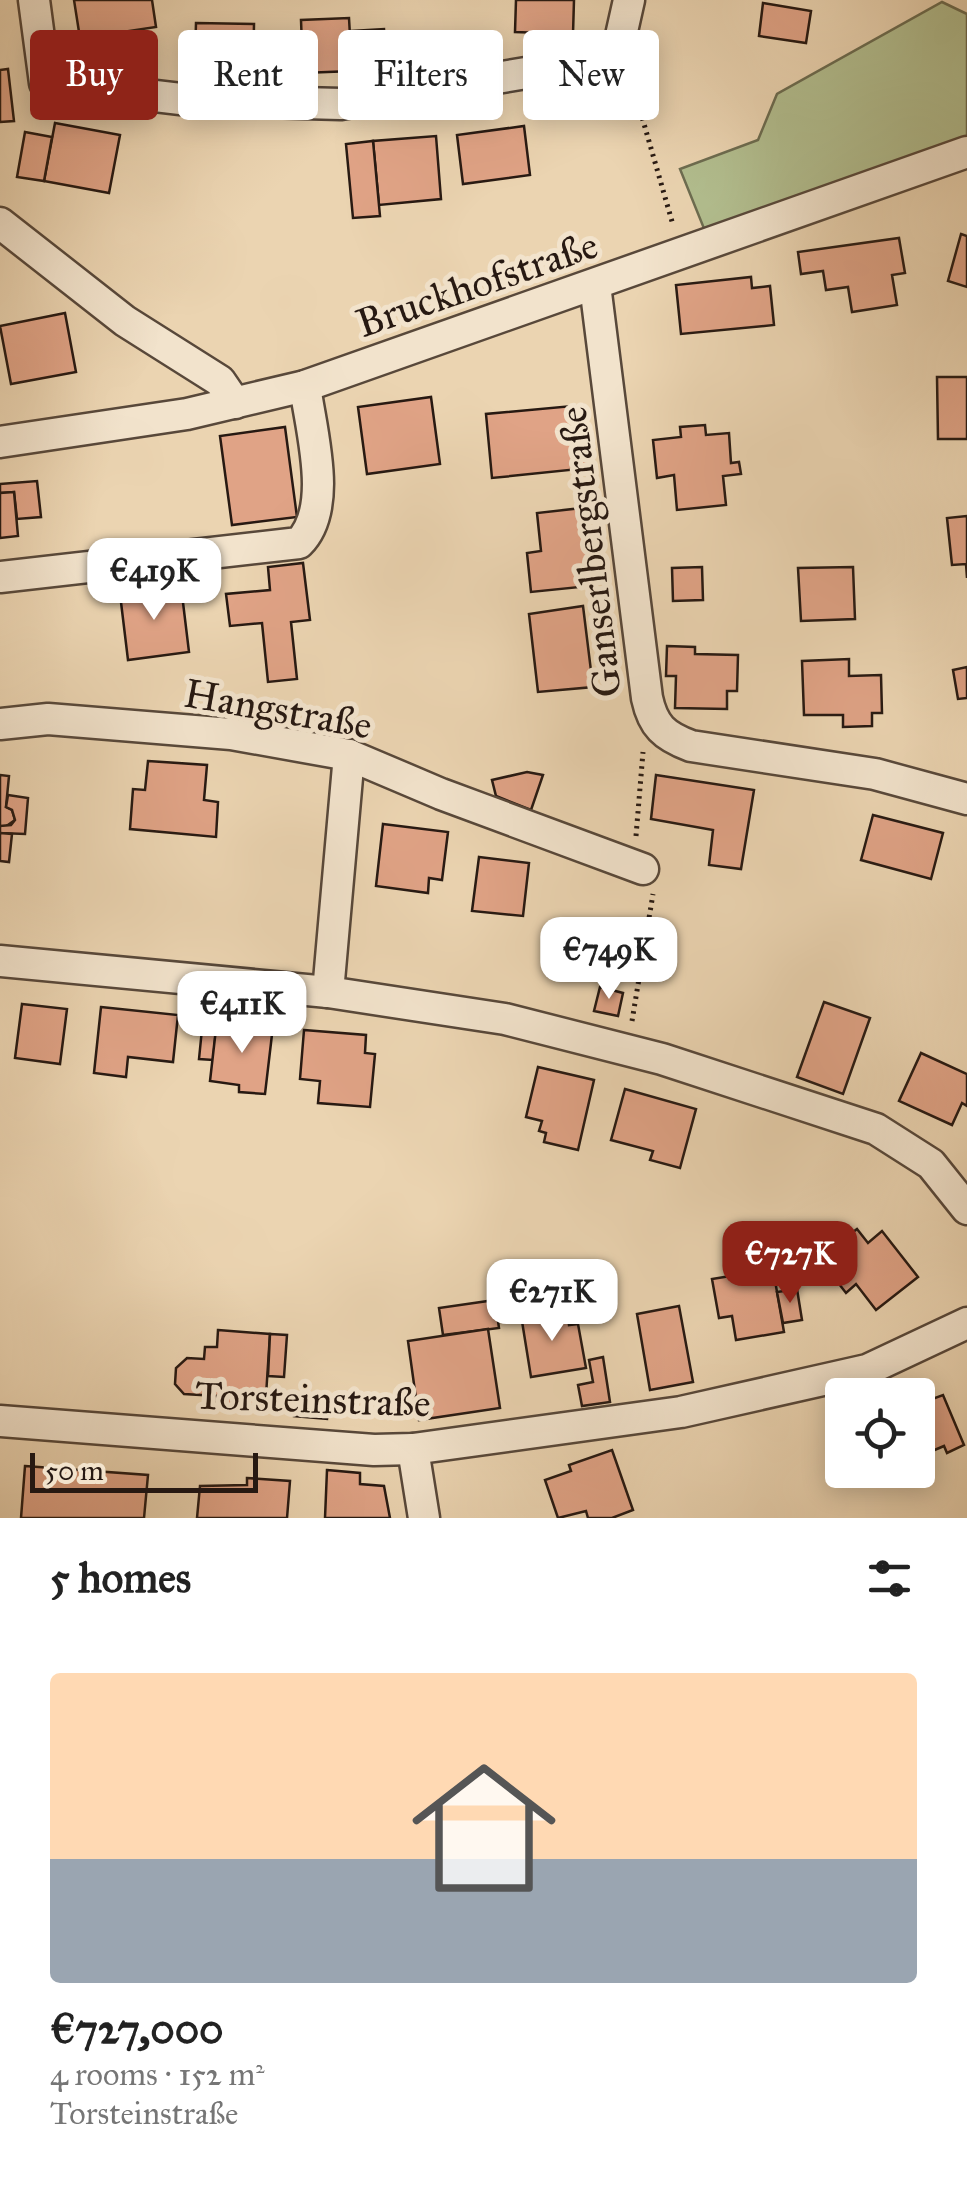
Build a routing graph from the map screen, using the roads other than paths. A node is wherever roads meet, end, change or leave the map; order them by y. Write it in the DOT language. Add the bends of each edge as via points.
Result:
graph roads {
  1 [pos="34,0"];
  2 [pos="629,0"];
  3 [pos="967,152"];
  4 [pos="0,223"];
  5 [pos="596,285"];
  6 [pos="305,386"];
  7 [pos="235,403"];
  8 [pos="0,442"];
  9 [pos="0,577"];
  10 [pos="0,724"];
  11 [pos="349,756"];
  12 [pos="967,799"];
  13 [pos="643,869"];
  14 [pos="0,961"];
  15 [pos="328,992"];
  16 [pos="967,1210"];
  17 [pos="967,1323"];
  18 [pos="0,1422"];
  19 [pos="413,1449"];
  20 [pos="424,1518"];
  1 -- 2 [label="street" via="45,83 188,100 341,104 616,58"];
  3 -- 5 [label="street, Bruckhofstraße"];
  4 -- 7 [label="street" via="125,321 220,380"];
  5 -- 6 [label="street, Bruckhofstraße"];
  5 -- 12 [label="street, Ganserlbergstraße" via="656,728 692,746 874,774"];
  6 -- 7 [label="street, Bruckhofstraße"];
  6 -- 9 [label="street" via="320,501 300,544"];
  7 -- 8 [label="street, Bruckhofstraße"];
  10 -- 11 [label="street, Hangstraße" via="48,719 231,734"];
  11 -- 13 [label="street, Hangstraße"];
  11 -- 15 [label="street"];
  14 -- 15 [label="street"];
  15 -- 16 [label="street" via="522,1024 662,1059 876,1128 931,1164"];
  17 -- 19 [label="street, Torsteinstraße" via="868,1370 830,1379 681,1412"];
  18 -- 19 [label="street, Torsteinstraße"];
  19 -- 20 [label="street"];
}
